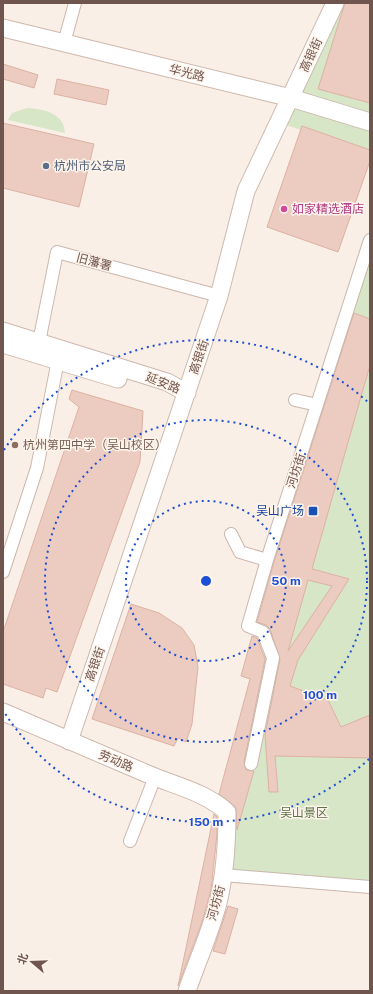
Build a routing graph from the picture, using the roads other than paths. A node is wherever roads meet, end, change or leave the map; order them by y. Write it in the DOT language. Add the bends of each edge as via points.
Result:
graph roads {
  1 [pos="74,3"];
  2 [pos="335,3"];
  3 [pos="3,28"];
  4 [pos="64,43"];
  5 [pos="291,98"];
  6 [pos="370,122"];
  7 [pos="370,240"];
  8 [pos="219,296"];
  9 [pos="3,331"];
  10 [pos="38,342"];
  11 [pos="3,344"];
  12 [pos="58,360"];
  13 [pos="187,393"];
  14 [pos="295,400"];
  15 [pos="313,404"];
  16 [pos="231,534"];
  17 [pos="267,560"];
  18 [pos="3,572"];
  19 [pos="3,712"];
  20 [pos="70,741"];
  21 [pos="251,764"];
  22 [pos="155,777"];
  23 [pos="227,812"];
  24 [pos="130,841"];
  25 [pos="223,875"];
  26 [pos="370,887"];
  27 [pos="188,991"];
  1 -- 4 [label="street"];
  2 -- 5 [label="street, 高银街"];
  3 -- 4 [label="street, 华光路"];
  4 -- 5 [label="street, 华光路"];
  5 -- 6 [label="street, 华光路"];
  5 -- 8 [label="street, 高银街" via="246,191"];
  7 -- 17 [label="street, 河坊街"];
  8 -- 10 [label="street, 旧藩署" via="57,252"];
  8 -- 13 [label="street, 高银街"];
  9 -- 10 [label="street, 延安路"];
  10 -- 13 [label="street, 延安路" via="167,382"];
  11 -- 12 [label="street, 延安路"];
  12 -- 13 [label="street, 延安路" via="163,392"];
  12 -- 18 [label="street" via="37,468"];
  13 -- 20 [label="street, 高银街"];
  14 -- 15 [label="street"];
  16 -- 17 [label="street" via="240,552"];
  17 -- 21 [label="street, 河坊街" via="248,626 263,632 273,658"];
  19 -- 20 [label="street, 劳动路"];
  20 -- 22 [label="street, 劳动路"];
  22 -- 23 [label="street, 劳动路" via="201,794 215,801"];
  22 -- 24 [label="street"];
  23 -- 25 [label="street, 河坊街"];
  25 -- 26 [label="street"];
  25 -- 27 [label="street, 河坊街" via="218,904"];
}
